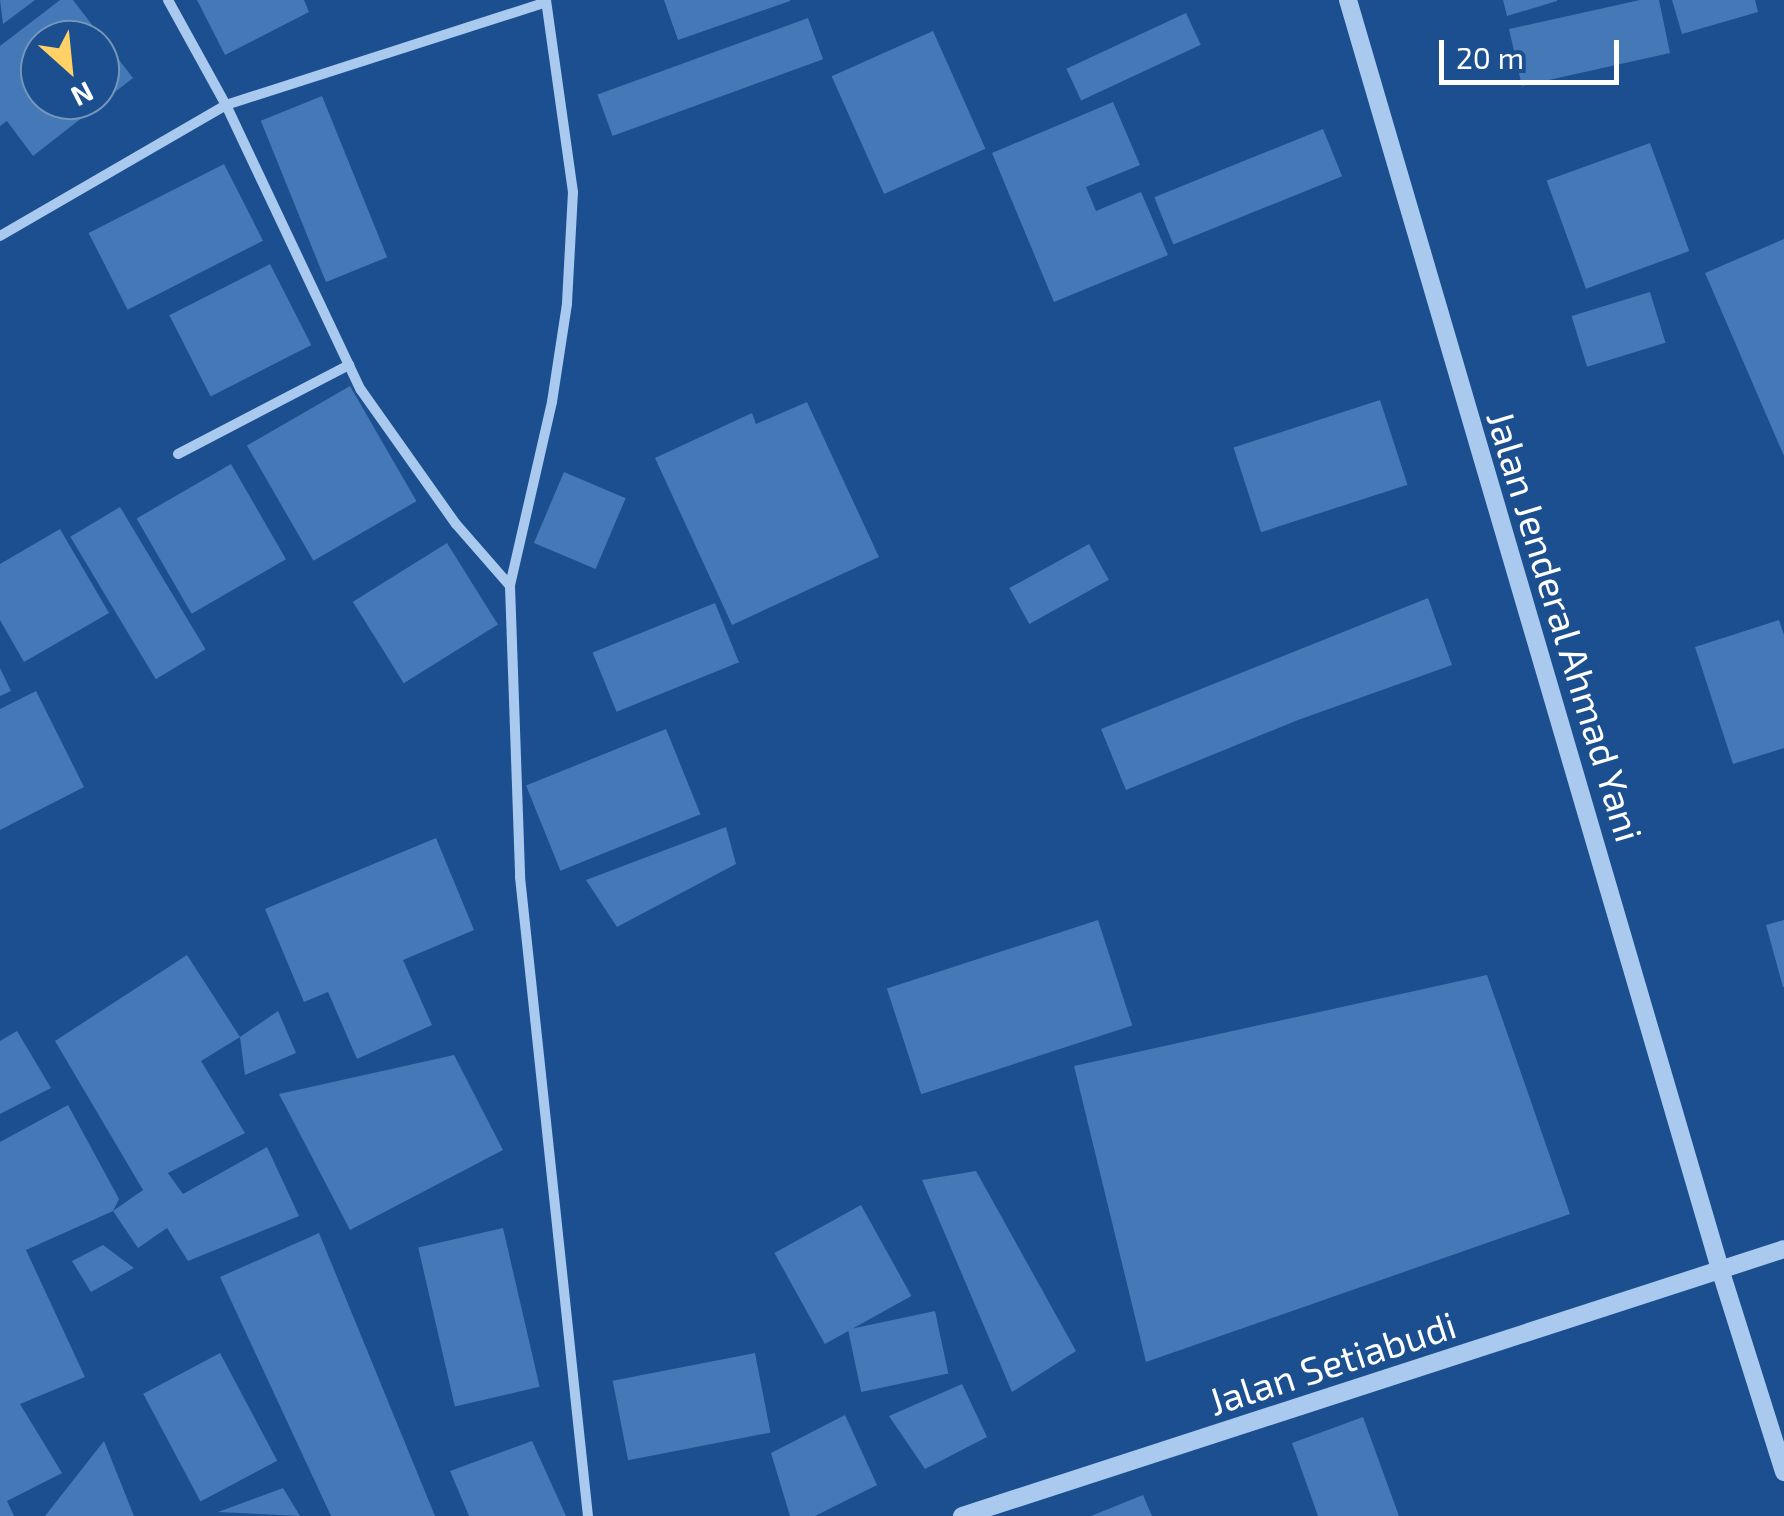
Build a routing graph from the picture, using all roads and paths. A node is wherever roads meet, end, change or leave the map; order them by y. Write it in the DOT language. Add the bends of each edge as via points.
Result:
graph roads {
  1 [pos="168,0"];
  2 [pos="1348,0"];
  3 [pos="546,1"];
  4 [pos="226,105"];
  5 [pos="0,236"];
  6 [pos="350,365"];
  7 [pos="178,454"];
  8 [pos="510,586"];
  9 [pos="1784,1249"];
  10 [pos="1720,1269"];
  11 [pos="1784,1472"];
  12 [pos="588,1516"];
  13 [pos="962,1516"];
  1 -- 4 [label="street"];
  2 -- 10 [label="street, Jalan Jenderal Ahmad Yani"];
  3 -- 4 [label="street"];
  3 -- 8 [label="street" via="572,192 567,304"];
  4 -- 5 [label="street"];
  4 -- 6 [label="street"];
  6 -- 7 [label="street"];
  6 -- 8 [label="street" via="405,456"];
  8 -- 12 [label="street" via="520,877"];
  9 -- 10 [label="street, Jalan Setiabudi"];
  10 -- 11 [label="street, Jalan Jenderal Ahmad Yani"];
  10 -- 13 [label="street, Jalan Setiabudi"];
}
